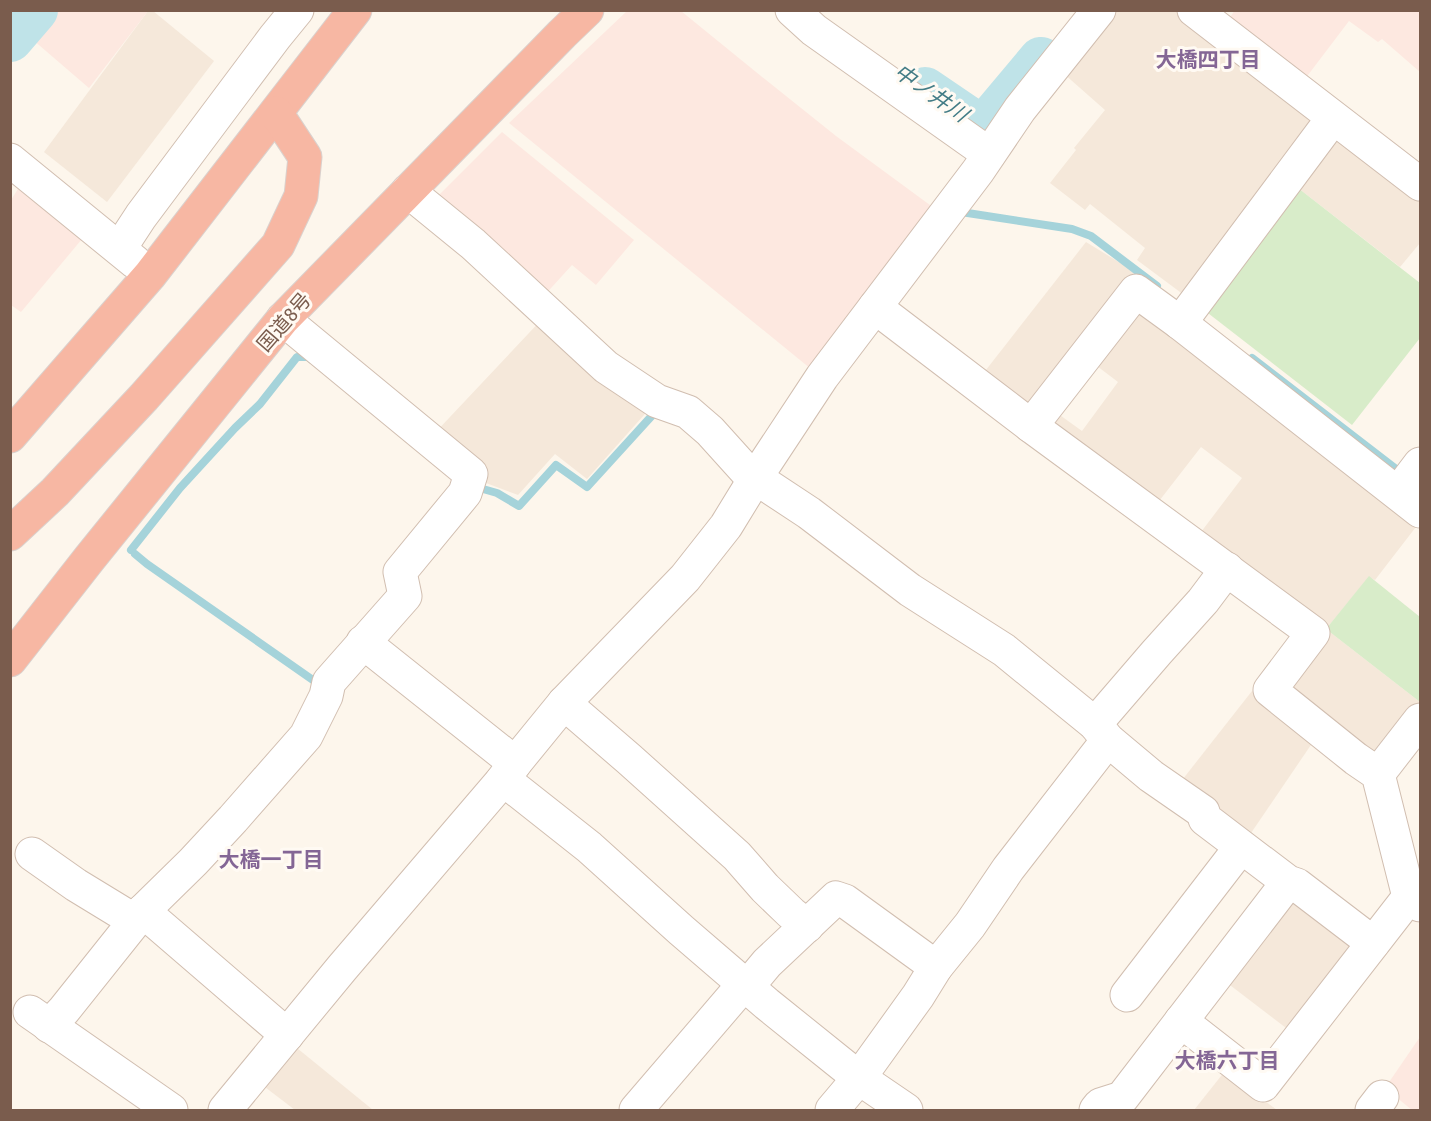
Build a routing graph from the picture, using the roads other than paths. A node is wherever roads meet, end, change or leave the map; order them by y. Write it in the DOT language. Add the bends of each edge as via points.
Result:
graph roads {
  1 [pos="297,10"];
  2 [pos="355,10"];
  3 [pos="587,10"];
  4 [pos="792,10"];
  5 [pos="1099,10"];
  6 [pos="1194,10"];
  7 [pos="569,22"];
  8 [pos="276,113"];
  9 [pos="1333,118"];
  10 [pos="989,154"];
  11 [pos="10,160"];
  12 [pos="1420,184"];
  13 [pos="408,191"];
  14 [pos="120,248"];
  15 [pos="150,275"];
  16 [pos="875,306"];
  17 [pos="283,320"];
  18 [pos="1180,323"];
  19 [pos="1031,426"];
  20 [pos="10,436"];
  21 [pos="1420,464"];
  22 [pos="756,477"];
  23 [pos="1409,502"];
  24 [pos="10,534"];
  25 [pos="1227,569"];
  26 [pos="363,642"];
  27 [pos="10,660"];
  28 [pos="564,703"];
  29 [pos="1420,720"];
  30 [pos="1101,732"];
  31 [pos="509,772"];
  32 [pos="1378,774"];
  33 [pos="1241,847"];
  34 [pos="32,854"];
  35 [pos="1288,882"];
  36 [pos="1415,901"];
  37 [pos="139,916"];
  38 [pos="807,926"];
  39 [pos="1373,943"];
  40 [pos="936,967"];
  41 [pos="746,986"];
  42 [pos="1127,995"];
  43 [pos="1181,1021"];
  44 [pos="287,1035"];
  45 [pos="859,1078"];
  46 [pos="171,1110"];
  47 [pos="225,1110"];
  48 [pos="636,1110"];
  49 [pos="832,1110"];
  50 [pos="906,1110"];
  51 [pos="1096,1110"];
  1 -- 14 [label="street"];
  2 -- 8 [label="highway"];
  3 -- 7 [label="highway, 国道8号"];
  4 -- 10 [label="street" via="814,30"];
  5 -- 10 [label="street"];
  6 -- 9 [label="street"];
  7 -- 13 [label="highway, 国道8号"];
  8 -- 15 [label="highway"];
  8 -- 24 [label="highway" via="305,157 301,196 278,245 144,397"];
  9 -- 12 [label="street"];
  9 -- 18 [label="street"];
  10 -- 16 [label="street"];
  11 -- 14 [label="street"];
  13 -- 17 [label="highway, 国道8号"];
  13 -- 22 [label="street" via="473,244 606,368 657,402 688,412"];
  14 -- 15 [label="street"];
  15 -- 20 [label="highway"];
  16 -- 19 [label="street"];
  16 -- 22 [label="street"];
  17 -- 26 [label="street" via="471,474 465,493 400,572 405,596"];
  17 -- 27 [label="highway, 国道8号"];
  18 -- 19 [label="street" via="1136,291"];
  18 -- 23 [label="street"];
  19 -- 25 [label="street"];
  21 -- 23 [label="street"];
  22 -- 28 [label="street" via="726,526 685,578"];
  22 -- 30 [label="street" via="910,590 1004,650"];
  25 -- 30 [label="street" via="1157,652"];
  25 -- 32 [label="street" via="1313,633 1270,690"];
  26 -- 31 [label="street"];
  26 -- 37 [label="street" via="329,682 306,736 209,845"];
  28 -- 31 [label="street"];
  28 -- 38 [label="street" via="737,856"];
  29 -- 32 [label="street"];
  30 -- 33 [label="street"];
  30 -- 40 [label="street" via="970,925"];
  31 -- 41 [label="street" via="513,787 589,847"];
  31 -- 44 [label="street"];
  32 -- 36 [label="street"];
  33 -- 35 [label="street"];
  33 -- 42 [label="street"];
  34 -- 37 [label="street" via="76,885"];
  35 -- 39 [label="street"];
  35 -- 43 [label="street"];
  36 -- 39 [label="street"];
  37 -- 44 [label="street"];
  37 -- 46 [label="street" via="64,1010 39,1019"];
  38 -- 40 [label="street" via="836,898"];
  38 -- 41 [label="street"];
  39 -- 43 [label="street" via="1263,1085"];
  40 -- 45 [label="street"];
  41 -- 45 [label="street"];
  41 -- 48 [label="street"];
  43 -- 51 [label="street" via="1122,1098"];
  44 -- 47 [label="street"];
  45 -- 49 [label="street"];
  45 -- 50 [label="street"];
}
